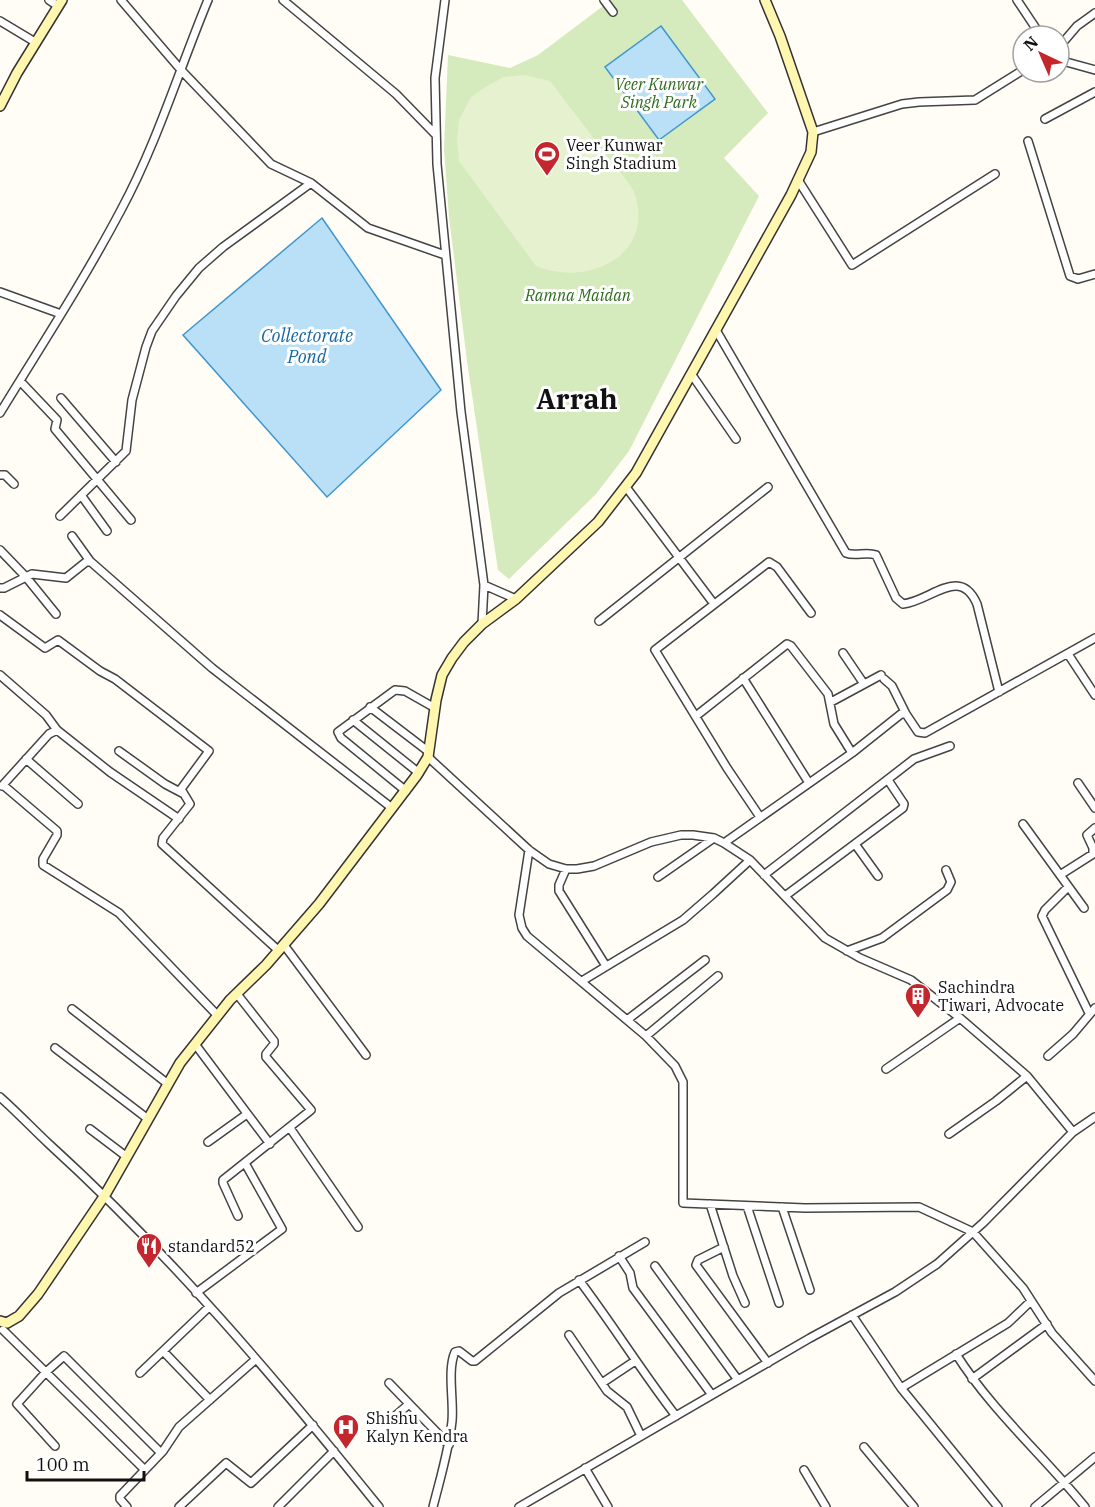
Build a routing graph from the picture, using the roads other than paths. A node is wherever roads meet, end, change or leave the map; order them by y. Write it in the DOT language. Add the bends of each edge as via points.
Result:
graph roads {
  1 [pos="49,0"];
  2 [pos="121,0"];
  3 [pos="208,0"];
  4 [pos="283,0"];
  5 [pos="445,0"];
  6 [pos="604,0"];
  7 [pos="765,0"];
  8 [pos="1017,0"];
  9 [pos="60,3"];
  10 [pos="613,12"];
  11 [pos="1095,13"];
  12 [pos="0,21"];
  13 [pos="1033,24"];
  14 [pos="1071,33"];
  15 [pos="35,42"];
  16 [pos="1071,63"];
  17 [pos="181,70"];
  18 [pos="1095,70"];
  19 [pos="1011,78"];
  20 [pos="1095,92"];
  21 [pos="0,106"];
  22 [pos="1045,119"];
  23 [pos="813,132"];
  24 [pos="436,135"];
  25 [pos="1028,141"];
  26 [pos="995,174"];
  27 [pos="798,180"];
  28 [pos="311,183"];
  29 [pos="445,255"];
  30 [pos="1095,274"];
  31 [pos="0,292"];
  32 [pos="61,314"];
  33 [pos="716,330"];
  34 [pos="692,375"];
  35 [pos="20,381"];
  36 [pos="60,398"];
  37 [pos="0,413"];
  38 [pos="736,439"];
  39 [pos="116,462"];
  40 [pos="0,475"];
  41 [pos="97,480"];
  42 [pos="14,484"];
  43 [pos="626,487"];
  44 [pos="768,487"];
  45 [pos="81,495"];
  46 [pos="60,516"];
  47 [pos="130,520"];
  48 [pos="107,531"];
  49 [pos="72,536"];
  50 [pos="0,550"];
  51 [pos="678,558"];
  52 [pos="90,561"];
  53 [pos="26,577"];
  54 [pos="484,585"];
  55 [pos="0,588"];
  56 [pos="516,599"];
  57 [pos="714,604"];
  58 [pos="811,613"];
  59 [pos="56,614"];
  60 [pos="0,615"];
  61 [pos="599,621"];
  62 [pos="482,624"];
  63 [pos="1095,638"];
  64 [pos="843,653"];
  65 [pos="1068,654"];
  66 [pos="0,675"];
  67 [pos="743,678"];
  68 [pos="864,684"];
  69 [pos="999,693"];
  70 [pos="1095,694"];
  71 [pos="831,702"];
  72 [pos="370,707"];
  73 [pos="435,708"];
  74 [pos="906,714"];
  75 [pos="696,716"];
  76 [pos="353,720"];
  77 [pos="57,730"];
  78 [pos="950,746"];
  79 [pos="119,752"];
  80 [pos="852,753"];
  81 [pos="429,754"];
  82 [pos="27,759"];
  83 [pos="419,772"];
  84 [pos="888,780"];
  85 [pos="809,783"];
  86 [pos="1078,783"];
  87 [pos="2,786"];
  88 [pos="405,791"];
  89 [pos="182,793"];
  90 [pos="78,804"];
  91 [pos="392,808"];
  92 [pos="1095,808"];
  93 [pos="760,817"];
  94 [pos="179,819"];
  95 [pos="1023,825"];
  96 [pos="1095,828"];
  97 [pos="714,838"];
  98 [pos="724,843"];
  99 [pos="855,844"];
  100 [pos="528,850"];
  101 [pos="750,860"];
  102 [pos="566,869"];
  103 [pos="945,870"];
  104 [pos="764,875"];
  105 [pos="1060,875"];
  106 [pos="878,876"];
  107 [pos="658,877"];
  108 [pos="1068,887"];
  109 [pos="785,896"];
  110 [pos="1084,908"];
  111 [pos="281,948"];
  112 [pos="848,951"];
  113 [pos="705,960"];
  114 [pos="606,966"];
  115 [pos="718,976"];
  116 [pos="582,981"];
  117 [pos="237,994"];
  118 [pos="72,1009"];
  119 [pos="1092,1011"];
  120 [pos="218,1016"];
  121 [pos="960,1018"];
  122 [pos="627,1020"];
  123 [pos="646,1036"];
  124 [pos="195,1044"];
  125 [pos="55,1048"];
  126 [pos="366,1055"];
  127 [pos="1048,1056"];
  128 [pos="886,1069"];
  129 [pos="1027,1076"];
  130 [pos="168,1084"];
  131 [pos="0,1097"];
  132 [pos="247,1114"];
  133 [pos="1095,1117"];
  134 [pos="148,1119"];
  135 [pos="290,1128"];
  136 [pos="90,1129"];
  137 [pos="1073,1132"];
  138 [pos="949,1134"];
  139 [pos="208,1142"];
  140 [pos="270,1144"];
  141 [pos="127,1157"];
  142 [pos="245,1163"];
  143 [pos="105,1195"];
  144 [pos="710,1204"];
  145 [pos="747,1206"];
  146 [pos="782,1207"];
  147 [pos="238,1216"];
  148 [pos="358,1227"];
  149 [pos="973,1232"];
  150 [pos="645,1242"];
  151 [pos="724,1247"];
  152 [pos="620,1256"];
  153 [pos="655,1266"];
  154 [pos="579,1280"];
  155 [pos="810,1290"];
  156 [pos="196,1293"];
  157 [pos="1031,1301"];
  158 [pos="745,1303"];
  159 [pos="779,1303"];
  160 [pos="209,1307"];
  161 [pos="852,1315"];
  162 [pos="1047,1324"];
  163 [pos="3,1328"];
  164 [pos="569,1335"];
  165 [pos="164,1351"];
  166 [pos="956,1354"];
  167 [pos="255,1360"];
  168 [pos="635,1361"];
  169 [pos="768,1363"];
  170 [pos="46,1372"];
  171 [pos="140,1373"];
  172 [pos="972,1379"];
  173 [pos="738,1380"];
  174 [pos="1095,1381"];
  175 [pos="389,1383"];
  176 [pos="602,1383"];
  177 [pos="901,1388"];
  178 [pos="712,1395"];
  179 [pos="210,1400"];
  180 [pos="409,1404"];
  181 [pos="676,1416"];
  182 [pos="313,1425"];
  183 [pos="380,1429"];
  184 [pos="641,1436"];
  185 [pos="449,1444"];
  186 [pos="55,1446"];
  187 [pos="864,1447"];
  188 [pos="334,1451"];
  189 [pos="161,1453"];
  190 [pos="1095,1457"];
  191 [pos="585,1468"];
  192 [pos="145,1470"];
  193 [pos="804,1470"];
  194 [pos="1065,1483"];
  195 [pos="533,1498"];
  196 [pos="377,1504"];
  197 [pos="127,1507"];
  198 [pos="179,1507"];
  199 [pos="278,1507"];
  200 [pos="368,1507"];
  201 [pos="433,1507"];
  202 [pos="519,1507"];
  203 [pos="537,1507"];
  204 [pos="608,1507"];
  205 [pos="826,1507"];
  206 [pos="914,1507"];
  207 [pos="998,1507"];
  208 [pos="1035,1507"];
  209 [pos="1085,1507"];
  1 -- 9 [label="street"];
  2 -- 17 [label="street"];
  3 -- 17 [label="street"];
  4 -- 24 [label="street" via="396,94"];
  5 -- 24 [label="street" via="435,78"];
  6 -- 10 [label="street"];
  7 -- 23 [label="street"];
  8 -- 13 [label="street"];
  9 -- 15 [label="street"];
  11 -- 14 [label="street"];
  12 -- 15 [label="street"];
  15 -- 21 [label="street"];
  16 -- 18 [label="street"];
  17 -- 28 [label="street" via="271,164"];
  17 -- 32 [label="street" via="122,210"];
  19 -- 23 [label="street" via="975,100 902,104"];
  20 -- 22 [label="street"];
  23 -- 27 [label="street" via="811,152"];
  24 -- 29 [label="street"];
  25 -- 30 [label="street" via="1070,276 1078,279"];
  26 -- 27 [label="street" via="852,265"];
  27 -- 33 [label="street"];
  28 -- 29 [label="street" via="368,228"];
  28 -- 39 [label="street" via="207,261 161,316 152,331 132,399 127,447"];
  29 -- 54 [label="street"];
  31 -- 32 [label="street"];
  32 -- 35 [label="street"];
  33 -- 34 [label="street"];
  33 -- 69 [label="street" via="845,551 876,555 896,598 903,604 953,585 971,591"];
  34 -- 38 [label="street"];
  34 -- 43 [label="street"];
  35 -- 37 [label="street"];
  35 -- 41 [label="street" via="57,420 55,429"];
  36 -- 39 [label="street"];
  39 -- 41 [label="street"];
  40 -- 42 [label="street"];
  41 -- 45 [label="street"];
  41 -- 47 [label="street"];
  43 -- 51 [label="street"];
  43 -- 56 [label="street" via="598,522"];
  44 -- 51 [label="street"];
  45 -- 46 [label="street"];
  45 -- 48 [label="street"];
  49 -- 52 [label="street"];
  50 -- 53 [label="street"];
  51 -- 57 [label="street"];
  51 -- 61 [label="street"];
  52 -- 53 [label="street" via="66,578 37,574"];
  52 -- 91 [label="street" via="212,668"];
  53 -- 55 [label="street"];
  53 -- 59 [label="street"];
  54 -- 56 [label="street"];
  54 -- 62 [label="street"];
  56 -- 62 [label="street"];
  57 -- 58 [label="street" via="771,562"];
  57 -- 75 [label="street" via="656,650"];
  60 -- 89 [label="street" via="45,648 58,640 208,751 182,787"];
  62 -- 73 [label="street" via="464,642 442,675"];
  63 -- 65 [label="street"];
  64 -- 68 [label="street"];
  65 -- 69 [label="street"];
  65 -- 70 [label="street"];
  66 -- 77 [label="street" via="46,715"];
  67 -- 71 [label="street" via="787,644 826,690"];
  67 -- 75 [label="street"];
  67 -- 85 [label="street"];
  68 -- 71 [label="street"];
  68 -- 74 [label="street" via="882,677 892,686"];
  69 -- 74 [label="street" via="922,734"];
  71 -- 80 [label="street" via="834,724"];
  72 -- 73 [label="street" via="398,689"];
  72 -- 76 [label="street"];
  72 -- 81 [label="street"];
  73 -- 81 [label="street"];
  74 -- 80 [label="street"];
  75 -- 93 [label="street"];
  76 -- 83 [label="street"];
  76 -- 88 [label="street" via="338,735"];
  77 -- 82 [label="street"];
  77 -- 94 [label="street"];
  78 -- 84 [label="street" via="920,756"];
  79 -- 89 [label="street"];
  80 -- 85 [label="street"];
  81 -- 83 [label="street"];
  81 -- 100 [label="street"];
  82 -- 87 [label="street"];
  82 -- 90 [label="street"];
  83 -- 88 [label="street"];
  84 -- 99 [label="street" via="903,808"];
  84 -- 104 [label="street"];
  85 -- 93 [label="street"];
  86 -- 92 [label="street"];
  87 -- 120 [label="street" via="57,831 43,865 119,913"];
  88 -- 91 [label="street"];
  89 -- 94 [label="street" via="190,803"];
  91 -- 111 [label="street"];
  93 -- 98 [label="street"];
  94 -- 111 [label="street" via="162,844"];
  95 -- 105 [label="street"];
  96 -- 105 [label="street" via="1087,835 1093,854"];
  97 -- 98 [label="street"];
  97 -- 102 [label="street" via="681,835 651,842 594,866"];
  97 -- 107 [label="street"];
  98 -- 101 [label="street"];
  99 -- 106 [label="street"];
  99 -- 109 [label="street"];
  100 -- 102 [label="street" via="549,864"];
  100 -- 116 [label="street" via="519,915 522,928"];
  101 -- 104 [label="street"];
  101 -- 114 [label="street" via="682,920"];
  102 -- 114 [label="street" via="559,891"];
  103 -- 112 [label="street" via="951,882 947,890 882,938"];
  104 -- 109 [label="street"];
  105 -- 108 [label="street"];
  108 -- 110 [label="street"];
  108 -- 119 [label="street" via="1042,916"];
  109 -- 112 [label="street" via="825,938"];
  111 -- 117 [label="street"];
  111 -- 126 [label="street"];
  112 -- 121 [label="street" via="911,980"];
  113 -- 122 [label="street"];
  114 -- 116 [label="street"];
  115 -- 123 [label="street"];
  116 -- 122 [label="street"];
  117 -- 120 [label="street"];
  117 -- 135 [label="street" via="274,1041 266,1057 311,1109"];
  118 -- 130 [label="street"];
  119 -- 127 [label="street"];
  120 -- 124 [label="street"];
  121 -- 128 [label="street"];
  121 -- 129 [label="street"];
  122 -- 123 [label="street"];
  123 -- 144 [label="street" via="675,1066 683,1082 683,1203"];
  124 -- 130 [label="street"];
  124 -- 132 [label="street"];
  125 -- 134 [label="street"];
  129 -- 137 [label="street"];
  129 -- 138 [label="street"];
  130 -- 134 [label="street"];
  131 -- 143 [label="street"];
  132 -- 139 [label="street"];
  132 -- 140 [label="street"];
  133 -- 137 [label="street"];
  134 -- 141 [label="street"];
  135 -- 140 [label="street"];
  135 -- 148 [label="street"];
  136 -- 141 [label="street"];
  137 -- 149 [label="street"];
  140 -- 142 [label="street"];
  141 -- 143 [label="street"];
  142 -- 147 [label="street" via="223,1182"];
  142 -- 156 [label="street" via="282,1229"];
  143 -- 156 [label="street"];
  143 -- 163 [label="street" via="39,1294"];
  144 -- 145 [label="street"];
  144 -- 151 [label="street"];
  145 -- 146 [label="street"];
  145 -- 159 [label="street"];
  146 -- 149 [label="street" via="919,1207"];
  146 -- 155 [label="street"];
  149 -- 157 [label="street"];
  149 -- 161 [label="street" via="937,1264"];
  150 -- 152 [label="street"];
  151 -- 158 [label="street"];
  151 -- 169 [label="street" via="698,1260 696,1265"];
  152 -- 154 [label="street"];
  152 -- 178 [label="street" via="633,1288"];
  153 -- 173 [label="street"];
  154 -- 168 [label="street"];
  154 -- 185 [label="street" via="475,1361 455,1352"];
  156 -- 160 [label="street"];
  157 -- 162 [label="street"];
  157 -- 166 [label="street" via="1008,1323"];
  160 -- 165 [label="street"];
  160 -- 167 [label="street"];
  161 -- 169 [label="street"];
  161 -- 177 [label="street"];
  162 -- 172 [label="street"];
  162 -- 174 [label="street"];
  163 -- 170 [label="street"];
  164 -- 176 [label="street"];
  165 -- 171 [label="street"];
  165 -- 179 [label="street"];
  166 -- 172 [label="street"];
  166 -- 177 [label="street"];
  167 -- 179 [label="street"];
  167 -- 182 [label="street"];
  168 -- 176 [label="street"];
  168 -- 181 [label="street"];
  169 -- 173 [label="street"];
  170 -- 186 [label="street" via="17,1404"];
  170 -- 189 [label="street" via="65,1356"];
  170 -- 192 [label="street"];
  172 -- 194 [label="street"];
  173 -- 178 [label="street"];
  175 -- 180 [label="street"];
  176 -- 184 [label="street" via="610,1395 627,1407"];
  177 -- 207 [label="street"];
  178 -- 181 [label="street"];
  179 -- 189 [label="street" via="179,1427"];
  180 -- 183 [label="street"];
  180 -- 185 [label="street"];
  181 -- 184 [label="street"];
  182 -- 188 [label="street"];
  182 -- 198 [label="street" via="251,1483 226,1463"];
  184 -- 191 [label="street"];
  185 -- 201 [label="street"];
  187 -- 206 [label="street"];
  188 -- 196 [label="street"];
  188 -- 199 [label="street"];
  189 -- 192 [label="street"];
  190 -- 194 [label="street"];
  191 -- 195 [label="street"];
  191 -- 204 [label="street"];
  192 -- 197 [label="street" via="120,1497"];
  193 -- 205 [label="street"];
  194 -- 208 [label="street"];
  194 -- 209 [label="street"];
  195 -- 202 [label="street"];
  195 -- 203 [label="street"];
  196 -- 200 [label="street"];
}
